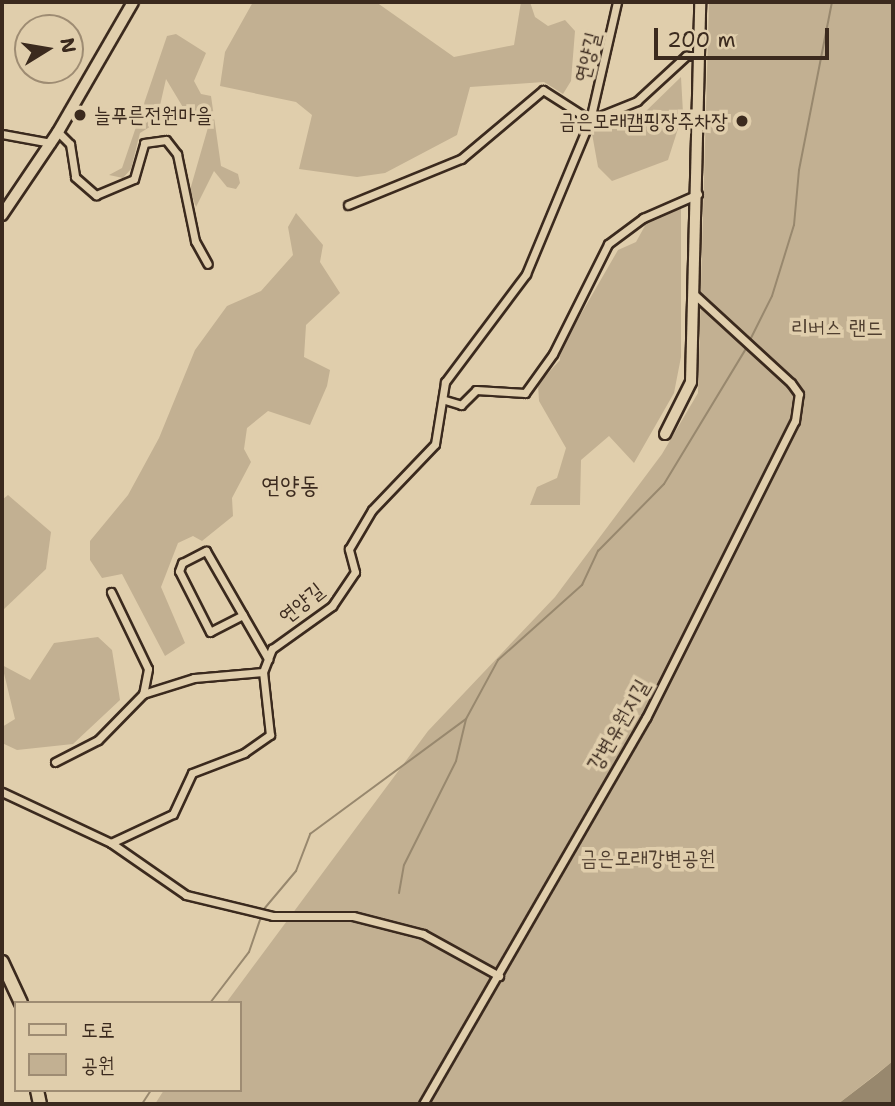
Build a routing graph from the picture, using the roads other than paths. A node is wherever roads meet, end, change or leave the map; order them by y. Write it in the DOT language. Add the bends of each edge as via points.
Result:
graph roads {
  1 [pos="133,2"];
  2 [pos="617,2"];
  3 [pos="700,2"];
  4 [pos="699,56"];
  5 [pos="590,120"];
  6 [pos="58,132"];
  7 [pos="2,134"];
  8 [pos="51,143"];
  9 [pos="699,193"];
  10 [pos="348,205"];
  11 [pos="2,215"];
  12 [pos="208,264"];
  13 [pos="695,295"];
  14 [pos="446,400"];
  15 [pos="665,434"];
  16 [pos="111,592"];
  17 [pos="243,615"];
  18 [pos="268,659"];
  19 [pos="263,672"];
  20 [pos="144,694"];
  21 [pos="55,762"];
  22 [pos="2,792"];
  23 [pos="111,843"];
  24 [pos="2,962"];
  25 [pos="499,976"];
  26 [pos="2,978"];
  27 [pos="19,1001"];
  28 [pos="14,1008"];
  29 [pos="423,1104"];
  1 -- 6 [label="street"];
  2 -- 5 [label="street, 연양길"];
  3 -- 4 [label="street"];
  4 -- 5 [label="street" via="686,56 637,101"];
  4 -- 9 [label="street"];
  5 -- 10 [label="street, 연양길" via="543,90 461,159"];
  5 -- 14 [label="street, 연양길" via="526,274 445,382"];
  6 -- 8 [label="street"];
  6 -- 12 [label="street" via="70,144 75,177 96,195 134,179 144,143 166,140 177,154 195,242"];
  7 -- 8 [label="street"];
  8 -- 11 [label="street"];
  9 -- 13 [label="street"];
  9 -- 14 [label="street" via="643,218 608,244 553,354 525,393 476,390 461,405"];
  13 -- 15 [label="street" via="691,382"];
  13 -- 25 [label="street, 강변유원지길" via="769,358 799,394 795,421 646,718"];
  14 -- 18 [label="street, 연양길" via="435,444 397,480 349,549 355,572 332,606 272,649"];
  16 -- 20 [label="street" via="148,669"];
  17 -- 17 [label="street" via="206,551 182,563 179,571 210,632"];
  17 -- 18 [label="street"];
  18 -- 19 [label="street, 연양길"];
  19 -- 20 [label="street" via="194,678"];
  19 -- 23 [label="street, 연양길" via="270,735 244,753 192,773 173,814"];
  20 -- 21 [label="street" via="98,740"];
  22 -- 23 [label="street"];
  23 -- 25 [label="street" via="186,895 266,913 353,916 423,934"];
  24 -- 27 [label="highway"];
  25 -- 29 [label="street, 강변유원지길"];
  26 -- 28 [label="highway"];
}
